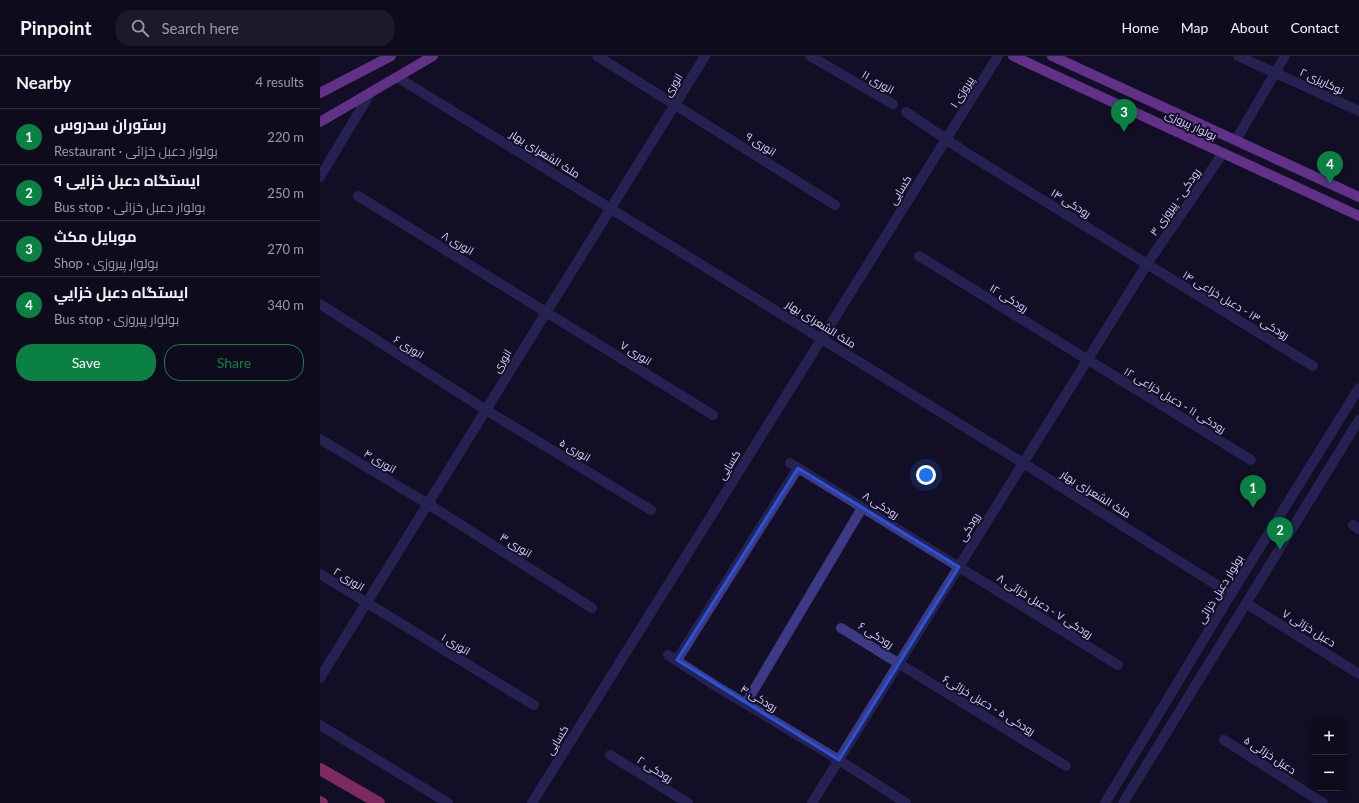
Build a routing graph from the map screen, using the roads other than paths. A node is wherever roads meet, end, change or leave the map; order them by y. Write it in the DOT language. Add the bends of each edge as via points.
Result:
graph roads {
  1 [pos="391,56"];
  2 [pos="433,56"];
  3 [pos="597,56"];
  4 [pos="705,56"];
  5 [pos="810,56"];
  6 [pos="998,56"];
  7 [pos="1013,56"];
  8 [pos="1052,56"];
  9 [pos="1238,56"];
  10 [pos="1286,56"];
  11 [pos="1275,73"];
  12 [pos="397,76"];
  13 [pos="371,92"];
  14 [pos="320,93"];
  15 [pos="893,104"];
  16 [pos="675,105"];
  17 [pos="1359,111"];
  18 [pos="906,112"];
  19 [pos="322,120"];
  20 [pos="946,140"];
  21 [pos="1236,140"];
  22 [pos="1223,153"];
  23 [pos="320,177"];
  24 [pos="358,196"];
  25 [pos="1359,197"];
  26 [pos="835,205"];
  27 [pos="611,208"];
  28 [pos="1359,216"];
  29 [pos="919,256"];
  30 [pos="1147,264"];
  31 [pos="320,304"];
  32 [pos="547,311"];
  33 [pos="822,338"];
  34 [pos="1087,360"];
  35 [pos="1313,366"];
  36 [pos="1359,388"];
  37 [pos="486,410"];
  38 [pos="713,415"];
  39 [pos="1359,420"];
  40 [pos="1336,426"];
  41 [pos="1350,435"];
  42 [pos="320,440"];
  43 [pos="1251,460"];
  44 [pos="1023,462"];
  45 [pos="428,504"];
  46 [pos="862,508"];
  47 [pos="650,510"];
  48 [pos="959,567"];
  49 [pos="320,574"];
  50 [pos="1231,594"];
  51 [pos="366,603"];
  52 [pos="1247,604"];
  53 [pos="592,608"];
  54 [pos="841,628"];
  55 [pos="673,658"];
  56 [pos="899,663"];
  57 [pos="1118,665"];
  58 [pos="1359,674"];
  59 [pos="320,678"];
  60 [pos="746,703"];
  61 [pos="534,705"];
  62 [pos="320,725"];
  63 [pos="1149,730"];
  64 [pos="1163,739"];
  65 [pos="1224,740"];
  66 [pos="610,755"];
  67 [pos="839,760"];
  68 [pos="320,763"];
  69 [pos="1066,766"];
  70 [pos="320,769"];
  71 [pos="351,786"];
  72 [pos="379,803"];
  73 [pos="448,803"];
  74 [pos="532,803"];
  75 [pos="688,803"];
  76 [pos="812,803"];
  77 [pos="906,803"];
  78 [pos="1105,803"];
  79 [pos="1123,803"];
  80 [pos="1323,803"];
  1 -- 14 [label="main road"];
  2 -- 12 [label="main road"];
  3 -- 16 [label="street, انوری ۹"];
  4 -- 16 [label="street, انوری"];
  5 -- 15 [label="street, انوری ۱۱"];
  6 -- 20 [label="street, پیروزی ۱"];
  7 -- 22 [label="main road, بولوار پیروزی"];
  8 -- 21 [label="main road, بولوار پیروزی"];
  9 -- 11 [label="street, نوکاریزی ۲"];
  10 -- 11 [label="street"];
  11 -- 17 [label="street, نوکاریزی ۲"];
  11 -- 21 [label="street"];
  12 -- 13 [label="main road"];
  12 -- 27 [label="street, ملک الشعرای بهار"];
  13 -- 19 [label="main road"];
  13 -- 23 [label="street"];
  16 -- 26 [label="street, انوری ۹"];
  16 -- 27 [label="street, انوری"];
  18 -- 20 [label="street, رودکی ۱۴"];
  20 -- 30 [label="street, رودکی ۱۴"];
  20 -- 33 [label="street, کسایی"];
  21 -- 25 [label="main road, بولوار پیروزی"];
  22 -- 28 [label="main road, بولوار پیروزی"];
  22 -- 30 [label="street, رودکی - پیروزی ۳"];
  24 -- 32 [label="street, انوری ۸"];
  27 -- 32 [label="street, انوری"];
  27 -- 33 [label="street, ملک الشعرای بهار"];
  29 -- 34 [label="street, رودکی ۱۲"];
  30 -- 34 [label="street, رودکی"];
  30 -- 35 [label="street, رودکی ۱۳ - دعبل خزاعی ۱۴"];
  31 -- 37 [label="street, انوری ۶"];
  32 -- 37 [label="street, انوری"];
  32 -- 38 [label="street, انوری ۷"];
  33 -- 44 [label="street, ملک الشعرای بهار"];
  33 -- 74 [label="street, کسایی"];
  34 -- 43 [label="street, رودکی ۱۱ - دعبل خزاعی ۱۲"];
  34 -- 44 [label="street, رودکی"];
  36 -- 40 [label="street, بولوار دعبل خزائی"];
  37 -- 45 [label="street, انوری"];
  37 -- 47 [label="street, انوری ۵"];
  39 -- 41 [label="street"];
  40 -- 41 [label="street"];
  40 -- 50 [label="street, بولوار دعبل خزائی"];
  41 -- 52 [label="street"];
  42 -- 45 [label="street, انوری ۴"];
  44 -- 48 [label="street, رودکی"];
  44 -- 50 [label="street, ملک الشعرای بهار"];
  45 -- 51 [label="street, انوری"];
  45 -- 53 [label="street, انوری ۳"];
  46 -- 48 [label="street, رودکی ۸"];
  46 -- 55 [label="street, رودکی ۸" via="794,466"];
  46 -- 60 [label="street"];
  48 -- 56 [label="street, رودکی"];
  48 -- 57 [label="street, رودکی ۷ - دعبل خزائی ۸"];
  49 -- 51 [label="street, انوری ۲"];
  50 -- 63 [label="street, بولوار دعبل خزائی"];
  51 -- 59 [label="street, انوری"];
  51 -- 61 [label="street, انوری ۱"];
  52 -- 58 [label="street, دعبل خزائی ۷"];
  52 -- 64 [label="street"];
  54 -- 56 [label="street, رودکی ۶"];
  55 -- 60 [label="street, رودکی ۴"];
  56 -- 67 [label="street, رودکی"];
  56 -- 69 [label="street, رودکی ۵ - دعبل خزائی۶"];
  60 -- 67 [label="street, رودکی ۴"];
  62 -- 73 [label="street"];
  63 -- 64 [label="street"];
  63 -- 78 [label="street, بولوار دعبل خزائی"];
  64 -- 79 [label="street"];
  65 -- 80 [label="street, دعبل خزائی ۵"];
  66 -- 75 [label="street, رودکی ۲"];
  67 -- 76 [label="street, رودکی"];
  67 -- 77 [label="street, رودکی ۴"];
  68 -- 71 [label="highway"];
  70 -- 71 [label="highway"];
  71 -- 72 [label="highway"];
}
